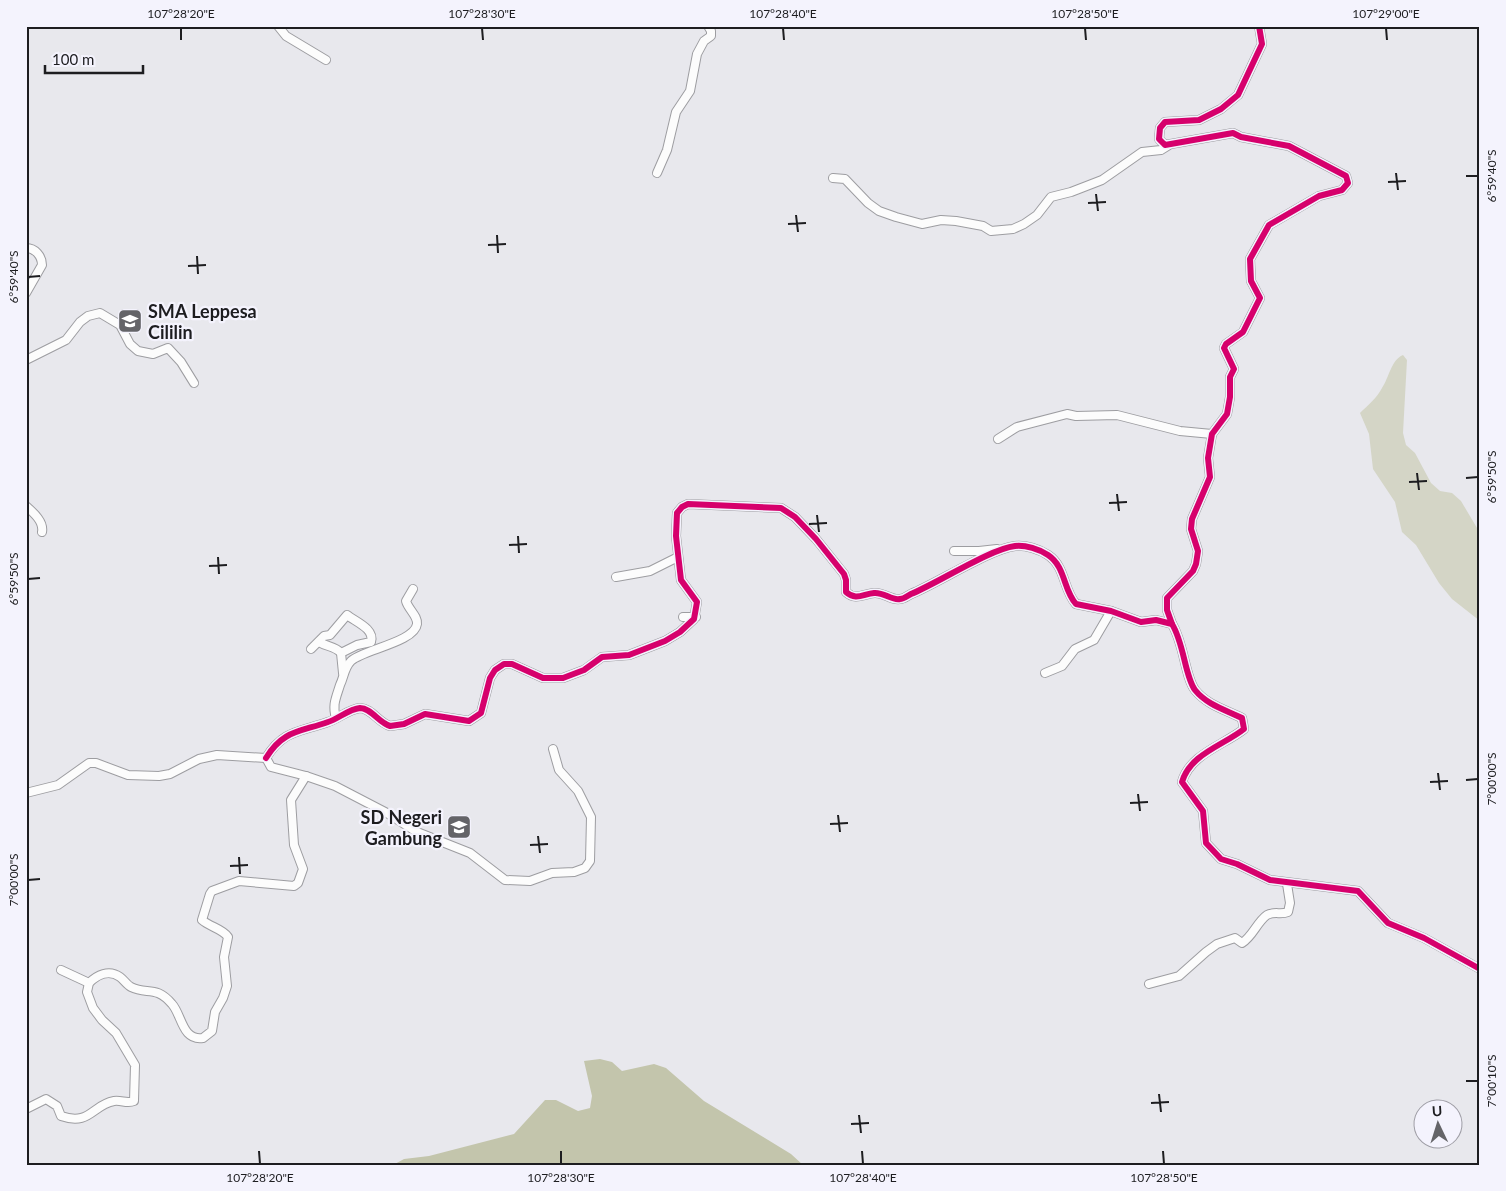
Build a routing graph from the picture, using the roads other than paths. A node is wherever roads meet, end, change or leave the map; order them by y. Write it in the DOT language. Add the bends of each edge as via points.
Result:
graph roads {
  1 [pos="278,26"];
  2 [pos="708,26"];
  3 [pos="1259,26"];
  4 [pos="326,60"];
  5 [pos="1169,146"];
  6 [pos="657,174"];
  7 [pos="833,178"];
  8 [pos="26,248"];
  9 [pos="26,293"];
  10 [pos="26,360"];
  11 [pos="194,383"];
  12 [pos="1212,434"];
  13 [pos="998,440"];
  14 [pos="26,506"];
  15 [pos="42,532"];
  16 [pos="1015,546"];
  17 [pos="954,551"];
  18 [pos="678,557"];
  19 [pos="616,577"];
  20 [pos="413,589"];
  21 [pos="1111,611"];
  22 [pos="696,617"];
  23 [pos="683,618"];
  24 [pos="1172,624"];
  25 [pos="319,642"];
  26 [pos="311,649"];
  27 [pos="341,653"];
  28 [pos="343,673"];
  29 [pos="1045,673"];
  30 [pos="336,718"];
  31 [pos="554,749"];
  32 [pos="266,758"];
  33 [pos="306,778"];
  34 [pos="26,793"];
  35 [pos="1287,884"];
  36 [pos="1480,969"];
  37 [pos="61,970"];
  38 [pos="89,983"];
  39 [pos="1149,984"];
  40 [pos="26,1110"];
  1 -- 4 [label="street" via="286,36"];
  2 -- 6 [label="street" via="711,36 697,54 690,91 676,112 667,150"];
  3 -- 5 [label="street" via="1261,46 1238,95 1221,109 1199,120 1165,122 1159,137"];
  5 -- 7 [label="street" via="1142,152 1102,180 1051,197 1036,215 1013,229 991,231 983,226 941,220 922,224 896,217 868,203 845,179"];
  5 -- 12 [label="street" via="1233,133 1289,146 1348,179 1342,190 1319,196 1273,221 1252,252 1249,273 1260,298 1243,332 1224,348 1234,369 1230,377 1227,414"];
  8 -- 9 [label="street" via="40,256 42,265"];
  10 -- 11 [label="street" via="66,340 80,322 100,313 120,325 130,344 138,351 156,354 168,348"];
  12 -- 13 [label="street" via="1180,431 1117,415 1067,414 1017,427"];
  12 -- 24 [label="street" via="1208,458 1210,477 1192,519 1197,559 1193,571 1167,598"];
  14 -- 15 [label="street" via="43,526"];
  16 -- 17 [label="street" via="990,551"];
  16 -- 18 [label="street" via="983,558 901,599 875,593 855,597 846,592 844,574 787,511 765,506 733,508 688,504 677,513"];
  16 -- 21 [label="street" via="1041,551 1057,562 1076,604"];
  18 -- 19 [label="street" via="650,572"];
  18 -- 22 [label="street" via="682,583 697,602"];
  20 -- 28 [label="street" via="406,601 416,617 414,631 384,648 359,655"];
  21 -- 24 [label="street" via="1141,622 1156,620"];
  21 -- 29 [label="street" via="1094,640 1075,649 1062,666"];
  22 -- 23 [label="street"];
  22 -- 30 [label="street" via="665,641 629,655 600,658 567,677 543,678 512,664 504,664 490,678 480,713 469,721 425,714 404,724 390,726 359,708"];
  24 -- 35 [label="street" via="1194,689 1212,704 1242,718 1244,729 1203,754 1182,782 1203,811 1205,840 1216,856 1270,880"];
  25 -- 26 [label="street"];
  25 -- 27 [label="street"];
  25 -- 27 [label="street" via="330,635 347,615 368,630 372,640"];
  27 -- 28 [label="street"];
  28 -- 30 [label="street" via="333,709"];
  30 -- 32 [label="street" via="284,737"];
  31 -- 33 [label="street" via="559,770 578,791 591,817 590,860 579,871 552,873 530,881 505,880 470,853 417,832 335,786"];
  32 -- 33 [label="street" via="271,767"];
  32 -- 34 [label="street" via="217,755 160,776 128,775 89,763 58,785"];
  33 -- 38 [label="street" via="291,800 294,845 303,869 297,885 239,882 210,894 202,920 208,926 225,932 228,937 224,957 227,986 215,1012 214,1028 210,1034 200,1039 191,1035 174,1006 154,990 131,987 119,976 111,974 97,976"];
  35 -- 36 [label="street" via="1358,892 1388,923 1424,938"];
  35 -- 39 [label="street" via="1288,912 1266,916 1242,943 1235,938 1217,944 1180,976"];
  37 -- 38 [label="street"];
  38 -- 40 [label="street" via="87,995 93,1008 116,1033 135,1065 134,1101 112,1102 84,1118 64,1117 57,1106 46,1099"];
}
